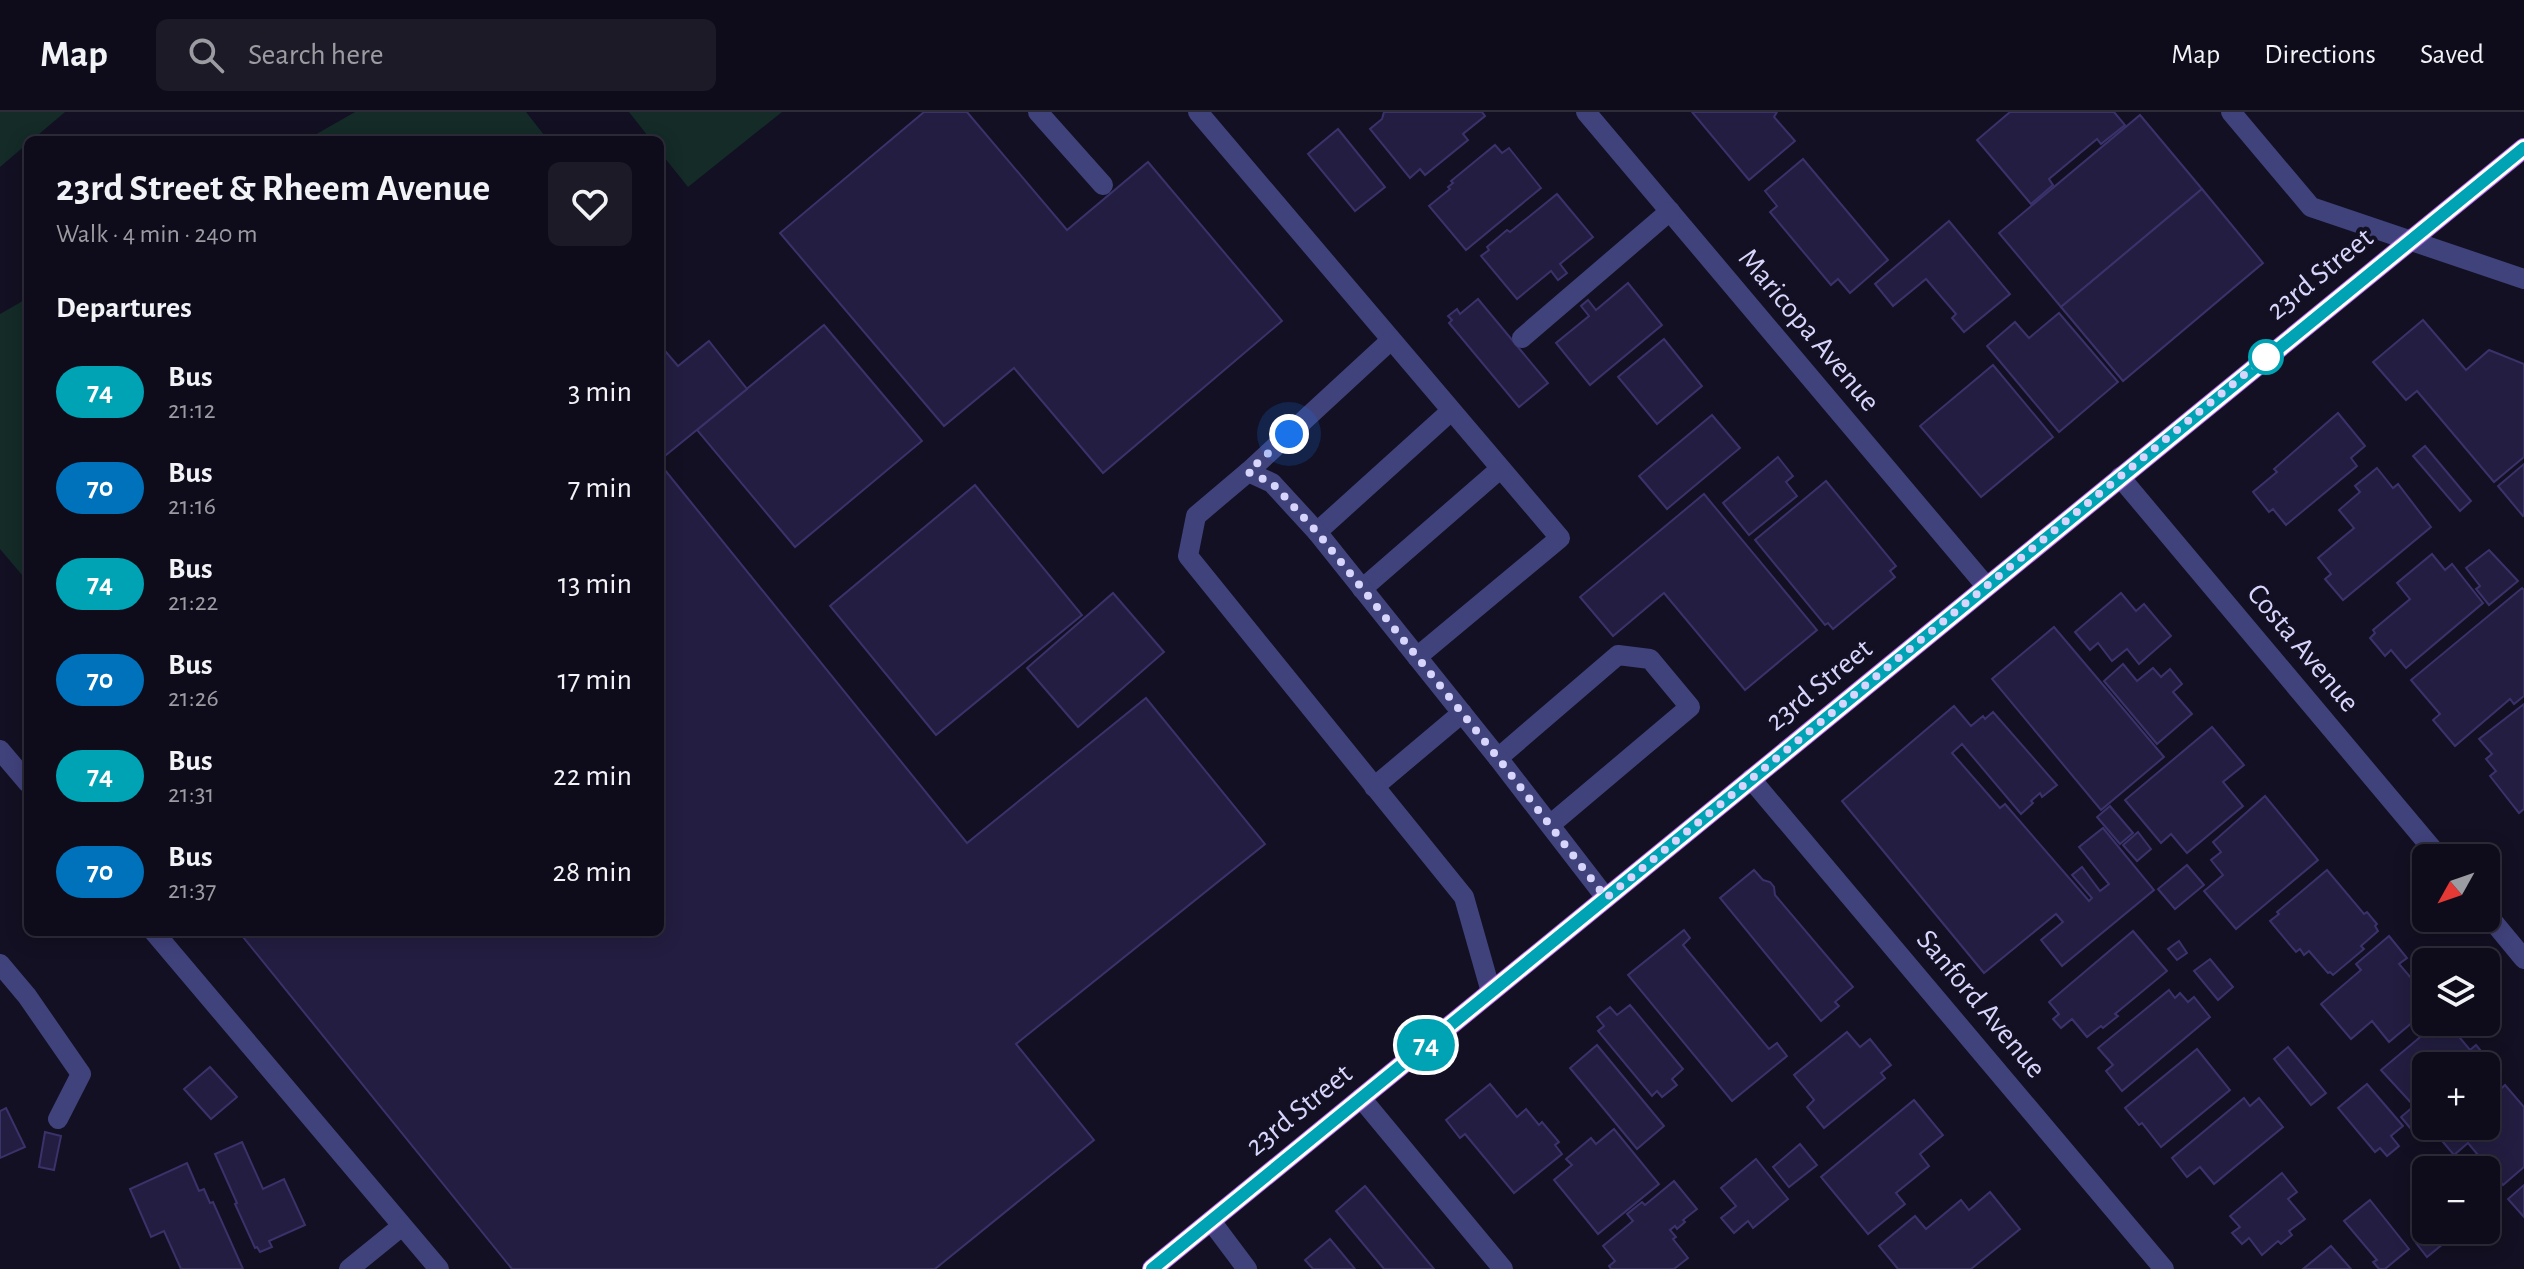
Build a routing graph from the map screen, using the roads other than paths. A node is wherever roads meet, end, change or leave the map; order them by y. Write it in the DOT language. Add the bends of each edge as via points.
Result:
graph roads {
  1 [pos="1038,112"];
  2 [pos="1198,112"];
  3 [pos="1586,112"];
  4 [pos="2231,112"];
  5 [pos="2524,148"];
  6 [pos="1103,185"];
  7 [pos="1670,211"];
  8 [pos="2410,240"];
  9 [pos="2524,279"];
  10 [pos="1522,338"];
  11 [pos="1391,340"];
  12 [pos="1451,411"];
  13 [pos="1500,469"];
  14 [pos="1248,472"];
  15 [pos="2120,477"];
  16 [pos="1317,532"];
  17 [pos="1986,586"];
  18 [pos="1362,589"];
  19 [pos="1417,657"];
  20 [pos="1462,713"];
  21 [pos="0,750"];
  22 [pos="1498,758"];
  23 [pos="24,778"];
  24 [pos="1751,779"];
  25 [pos="1374,787"];
  26 [pos="1550,825"];
  27 [pos="2428,844"];
  28 [pos="1606,898"];
  29 [pos="2500,930"];
  30 [pos="157,936"];
  31 [pos="2524,959"];
  32 [pos="0,964"];
  33 [pos="1491,992"];
  34 [pos="1361,1098"];
  35 [pos="58,1119"];
  36 [pos="1211,1221"];
  37 [pos="402,1226"];
  38 [pos="1159,1267"];
  39 [pos="349,1269"];
  40 [pos="439,1269"];
  41 [pos="1247,1269"];
  42 [pos="1503,1269"];
  43 [pos="2164,1269"];
  1 -- 6 [label="street"];
  2 -- 11 [label="street"];
  3 -- 7 [label="street, Maricopa Avenue"];
  4 -- 8 [label="street" via="2311,207"];
  5 -- 8 [label="main road, 23rd Street"];
  7 -- 10 [label="street"];
  7 -- 17 [label="street, Maricopa Avenue"];
  8 -- 9 [label="street"];
  8 -- 15 [label="main road, 23rd Street"];
  11 -- 12 [label="street"];
  11 -- 14 [label="street"];
  12 -- 13 [label="street"];
  12 -- 16 [label="street"];
  13 -- 18 [label="street"];
  13 -- 19 [label="street" via="1560,538"];
  14 -- 16 [label="street" via="1272,483"];
  14 -- 25 [label="street" via="1196,516 1188,556"];
  15 -- 17 [label="main road, 23rd Street"];
  15 -- 27 [label="street, Costa Avenue"];
  16 -- 18 [label="street"];
  17 -- 24 [label="main road, 23rd Street"];
  18 -- 19 [label="street"];
  19 -- 20 [label="street"];
  20 -- 22 [label="street"];
  20 -- 25 [label="street"];
  21 -- 23 [label="street"];
  22 -- 26 [label="street"];
  22 -- 26 [label="street" via="1618,655 1650,659 1690,707"];
  24 -- 28 [label="main road, 23rd Street"];
  24 -- 43 [label="street, Sanford Avenue"];
  25 -- 33 [label="street" via="1464,897"];
  26 -- 28 [label="street"];
  28 -- 33 [label="main road, 23rd Street"];
  29 -- 31 [label="street"];
  30 -- 37 [label="street"];
  32 -- 35 [label="street" via="81,1074"];
  33 -- 34 [label="main road, 23rd Street"];
  34 -- 36 [label="main road, 23rd Street"];
  34 -- 42 [label="street"];
  36 -- 38 [label="main road, 23rd Street"];
  36 -- 41 [label="street"];
  37 -- 39 [label="street"];
  37 -- 40 [label="street"];
}
